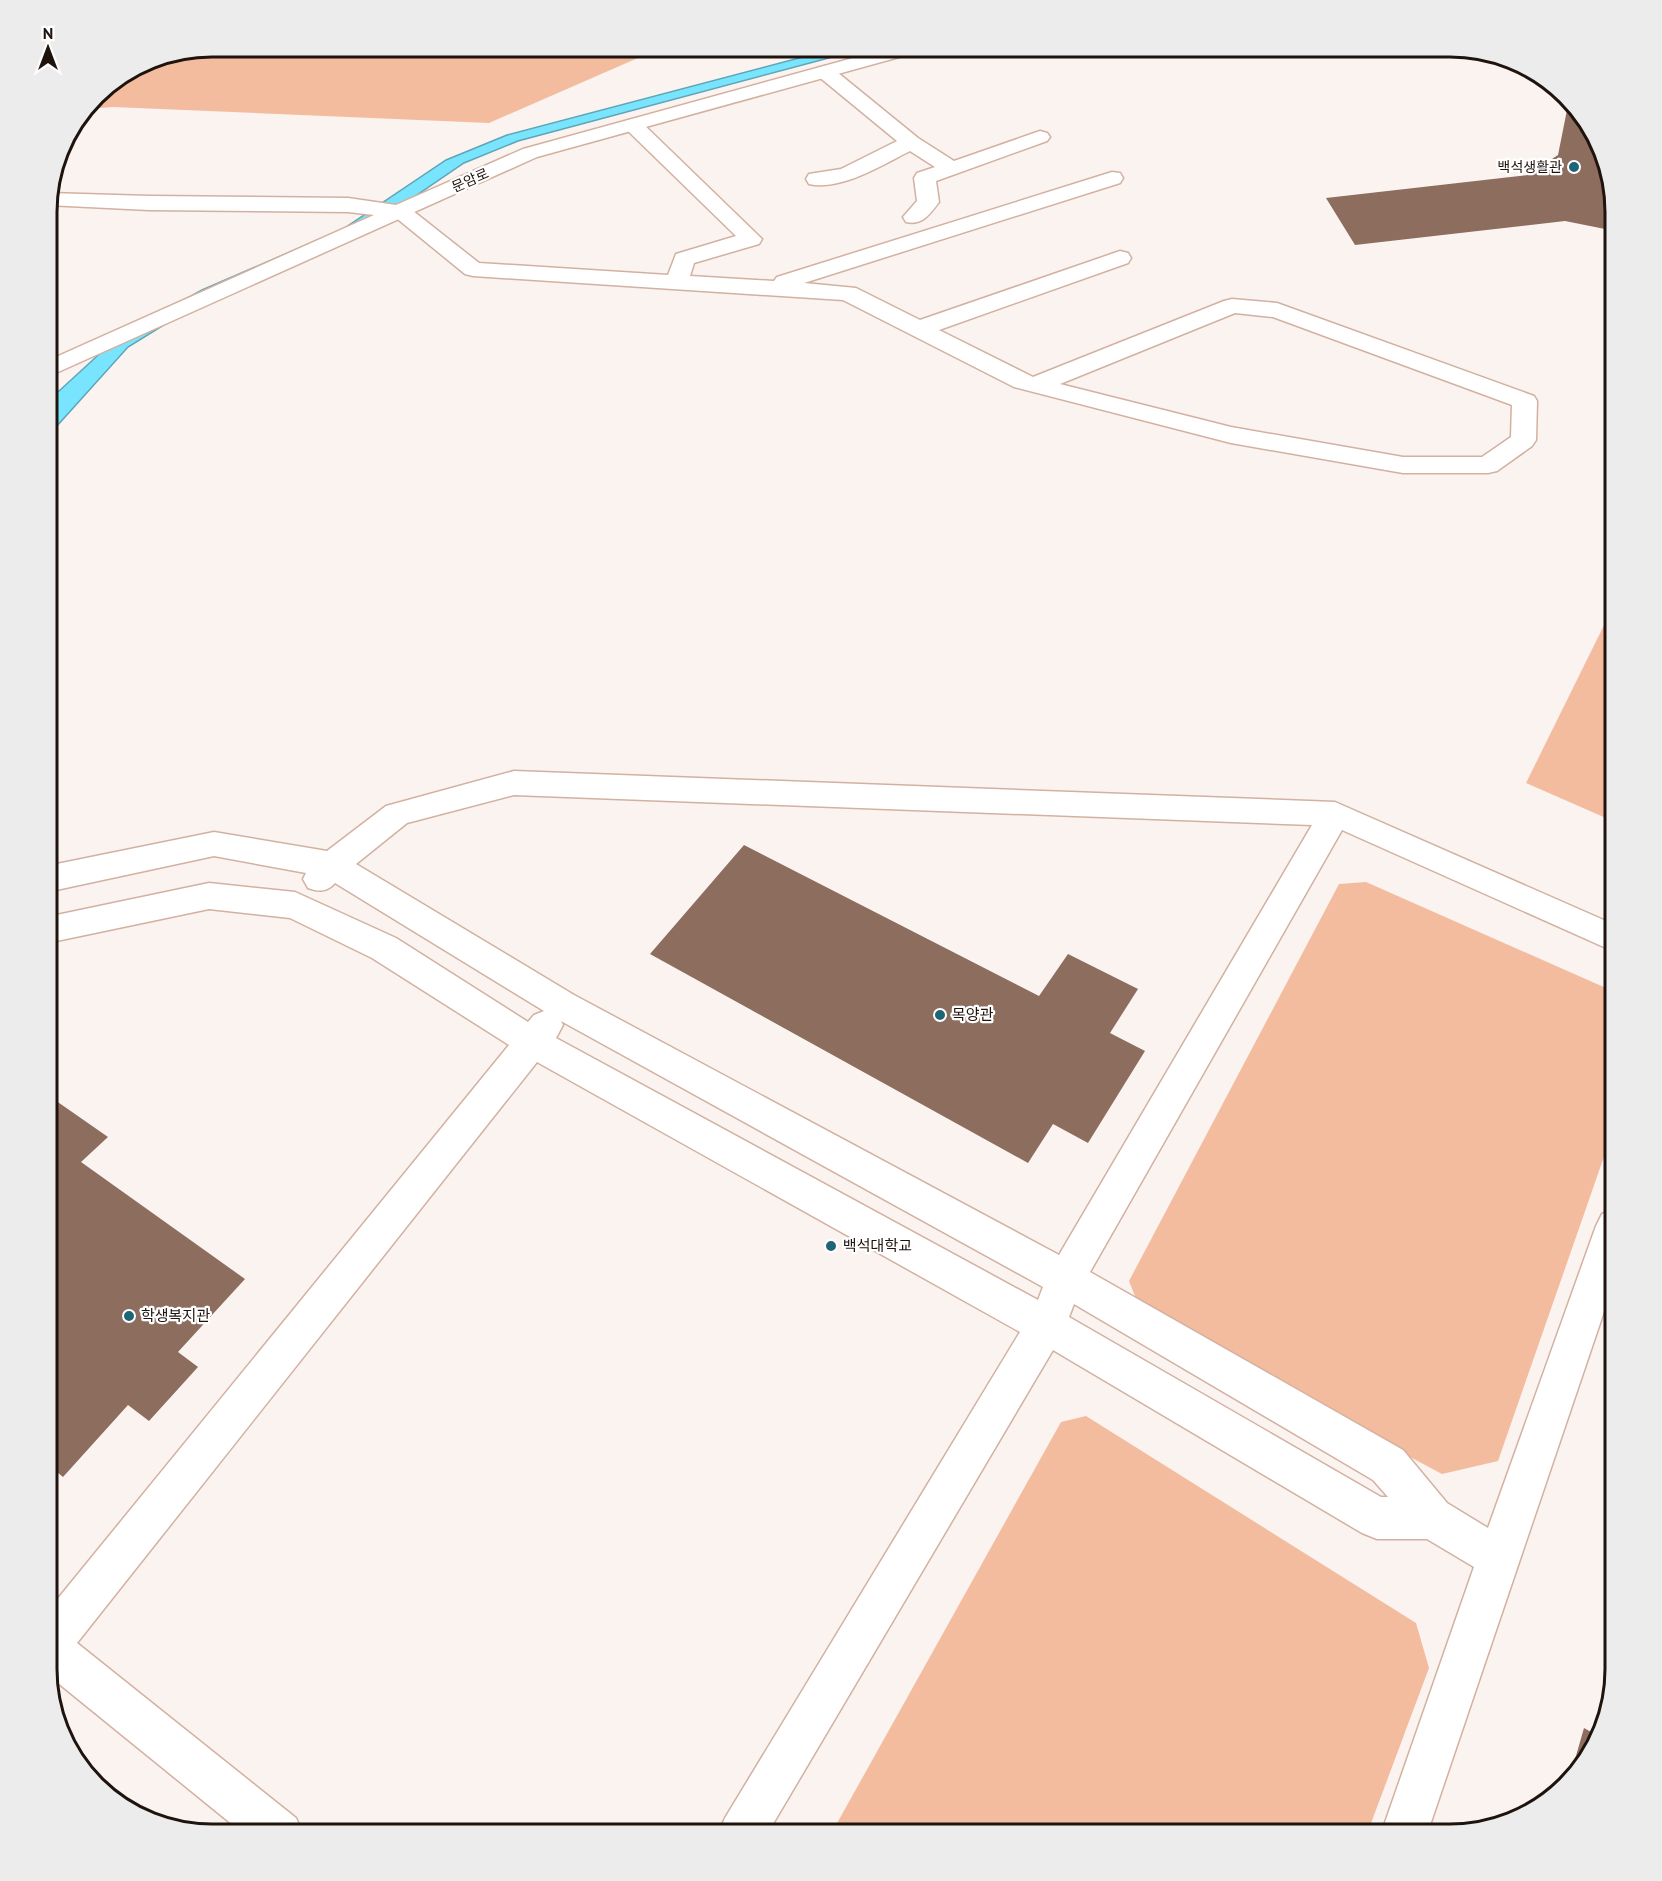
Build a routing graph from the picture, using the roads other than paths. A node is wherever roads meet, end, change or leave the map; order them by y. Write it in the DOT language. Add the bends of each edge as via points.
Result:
graph roads {
  1 [pos="878,57"];
  2 [pos="825,72"];
  3 [pos="633,125"];
  4 [pos="1040,137"];
  5 [pos="911,142"];
  6 [pos="951,168"];
  7 [pos="1112,178"];
  8 [pos="817,179"];
  9 [pos="57,199"];
  10 [pos="400,212"];
  11 [pos="914,217"];
  12 [pos="1120,258"];
  13 [pos="677,282"];
  14 [pos="769,287"];
  15 [pos="918,329"];
  16 [pos="57,366"];
  17 [pos="1035,385"];
  18 [pos="1335,814"];
  19 [pos="332,865"];
  20 [pos="57,877"];
  21 [pos="295,905"];
  22 [pos="57,928"];
  23 [pos="1605,934"];
  24 [pos="562,1005"];
  25 [pos="532,1042"];
  26 [pos="1605,1257"];
  27 [pos="1066,1279"];
  28 [pos="1046,1325"];
  29 [pos="1432,1518"];
  30 [pos="1498,1558"];
  31 [pos="57,1632"];
  32 [pos="57,1655"];
  33 [pos="268,1824"];
  34 [pos="747,1824"];
  35 [pos="1407,1824"];
  1 -- 2 [label="street, 문암로"];
  2 -- 3 [label="street, 문암로"];
  2 -- 5 [label="street"];
  3 -- 10 [label="street, 문암로" via="530,153"];
  3 -- 13 [label="street" via="751,239 684,259"];
  4 -- 6 [label="street"];
  5 -- 6 [label="street"];
  5 -- 8 [label="street" via="847,174"];
  6 -- 11 [label="street" via="925,178 927,202"];
  7 -- 14 [label="street"];
  9 -- 10 [label="street" via="348,204"];
  10 -- 13 [label="street" via="473,270"];
  10 -- 16 [label="street, 문암로"];
  12 -- 15 [label="street"];
  13 -- 14 [label="street"];
  14 -- 15 [label="street" via="848,293"];
  15 -- 17 [label="street"];
  17 -- 17 [label="street" via="1231,435 1403,465 1488,465 1523,440 1525,401 1277,310 1232,306"];
  18 -- 19 [label="street" via="514,783 397,814"];
  18 -- 23 [label="street"];
  18 -- 27 [label="street"];
  19 -- 20 [label="street" via="214,844"];
  19 -- 21 [label="street"];
  19 -- 24 [label="street"];
  21 -- 22 [label="street" via="209,896"];
  21 -- 25 [label="street" via="384,948"];
  24 -- 25 [label="street"];
  24 -- 27 [label="street"];
  25 -- 28 [label="street"];
  25 -- 31 [label="street"];
  26 -- 30 [label="street"];
  27 -- 28 [label="street"];
  27 -- 29 [label="street" via="1388,1465"];
  28 -- 29 [label="street" via="1377,1518"];
  28 -- 34 [label="street"];
  29 -- 30 [label="street"];
  30 -- 35 [label="street"];
  32 -- 33 [label="street"];
}
